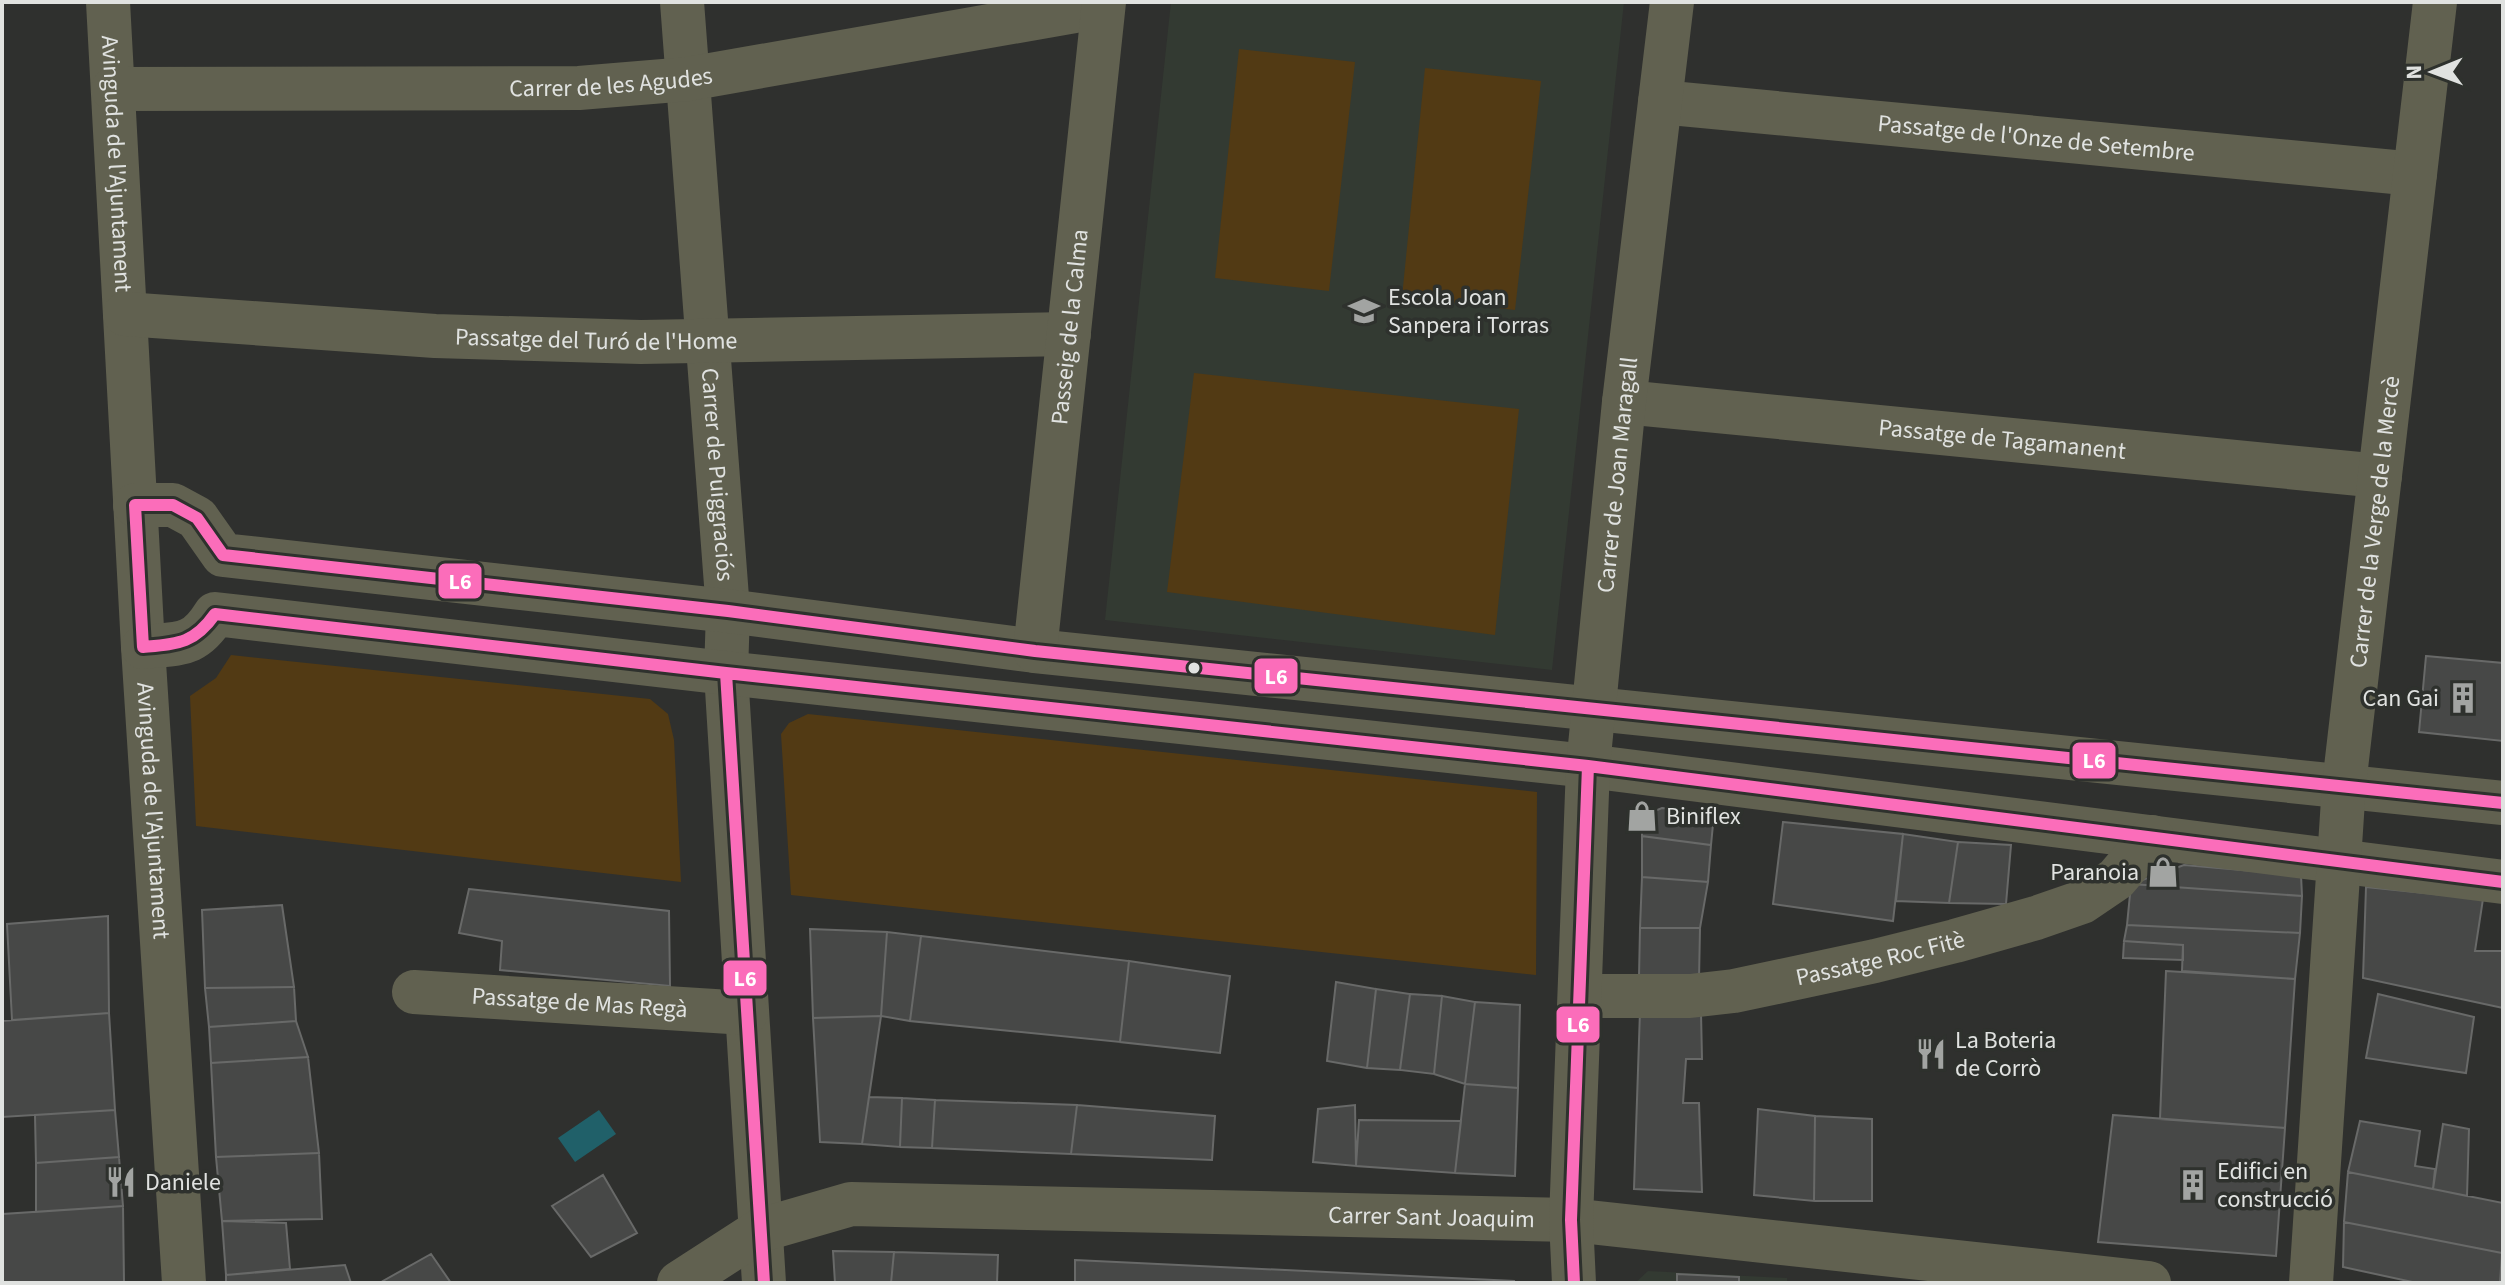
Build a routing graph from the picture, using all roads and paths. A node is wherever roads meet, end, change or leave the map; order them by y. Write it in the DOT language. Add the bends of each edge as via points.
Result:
graph roads {
  1 [pos="108,2"];
  2 [pos="682,2"];
  3 [pos="1672,2"];
  4 [pos="2435,2"];
  5 [pos="1104,4"];
  6 [pos="688,79"];
  7 [pos="113,89"];
  8 [pos="1660,102"];
  9 [pos="2415,174"];
  10 [pos="125,314"];
  11 [pos="1069,334"];
  12 [pos="707,340"];
  13 [pos="1624,402"];
  14 [pos="2380,476"];
  15 [pos="135,505"];
  16 [pos="223,555"];
  17 [pos="728,611"];
  18 [pos="215,614"];
  19 [pos="143,647"];
  20 [pos="1035,651"];
  21 [pos="726,673"];
  22 [pos="1592,709"];
  23 [pos="1588,766"];
  24 [pos="2344,785"];
  25 [pos="2503,803"];
  26 [pos="2152,837"];
  27 [pos="2340,861"];
  28 [pos="2503,882"];
  29 [pos="414,992"];
  30 [pos="1580,996"];
  31 [pos="746,1013"];
  32 [pos="1571,1220"];
  33 [pos="761,1230"];
  34 [pos="184,1283"];
  35 [pos="679,1283"];
  36 [pos="764,1283"];
  37 [pos="1574,1283"];
  38 [pos="2149,1283"];
  39 [pos="2311,1283"];
  1 -- 7 [label="street, Avinguda de l'Ajuntament"];
  2 -- 6 [label="street, Carrer de Puiggraciós"];
  3 -- 8 [label="street, Carrer de Joan Maragall"];
  4 -- 9 [label="street, Carrer de la Verge de la Mercè"];
  5 -- 6 [label="street, Carrer de les Agudes"];
  5 -- 11 [label="street, Passeig de la Calma"];
  6 -- 7 [label="street, Carrer de les Agudes" via="579,88"];
  6 -- 12 [label="street, Carrer de Puiggraciós"];
  7 -- 10 [label="street, Avinguda de l'Ajuntament"];
  8 -- 9 [label="street, Passatge de l'Onze de Setembre"];
  8 -- 13 [label="street, Carrer de Joan Maragall"];
  9 -- 14 [label="street, Carrer de la Verge de la Mercè"];
  10 -- 12 [label="street, Passatge del Turó de l'Home" via="435,336"];
  10 -- 15 [label="street, Avinguda de l'Ajuntament"];
  11 -- 12 [label="street, Passatge del Turó de l'Home"];
  11 -- 20 [label="street, Passeig de la Calma"];
  12 -- 17 [label="street, Carrer de Puiggraciós"];
  13 -- 14 [label="street, Passatge de Tagamanent"];
  13 -- 22 [label="street, Carrer de Joan Maragall"];
  14 -- 24 [label="street, Carrer de la Verge de la Mercè"];
  15 -- 16 [label="street" via="173,505 197,518"];
  15 -- 19 [label="street, Avinguda de l'Ajuntament"];
  16 -- 17 [label="street"];
  16 -- 18 [label="street"];
  17 -- 20 [label="street"];
  17 -- 21 [label="street, Carrer de Puiggraciós"];
  18 -- 19 [label="street" via="204,632 184,643"];
  18 -- 21 [label="street"];
  19 -- 34 [label="street, Avinguda de l'Ajuntament"];
  20 -- 22 [label="street"];
  21 -- 23 [label="street"];
  21 -- 31 [label="street, Carrer de Puiggraciós"];
  22 -- 23 [label="street, Carrer de Joan Maragall"];
  22 -- 24 [label="street"];
  23 -- 26 [label="street"];
  23 -- 30 [label="street, Carrer de Joan Maragall"];
  24 -- 25 [label="street"];
  24 -- 27 [label="street, Carrer de la Verge de la Mercè"];
  26 -- 27 [label="street"];
  26 -- 30 [label="street, Passatge Roc Fitè" via="2116,879 2082,902 1929,948 1734,991"];
  27 -- 28 [label="street"];
  27 -- 39 [label="street, Carrer de la Verge de la Mercè"];
  29 -- 31 [label="street, Passatge de Mas Regà"];
  30 -- 32 [label="street, Carrer de Joan Maragall"];
  31 -- 33 [label="street, Carrer de Puiggraciós"];
  32 -- 33 [label="street, Carrer Sant Joaquim" via="851,1204"];
  32 -- 37 [label="street, Carrer de Joan Maragall"];
  32 -- 38 [label="street, Carrer Sant Joaquim"];
  33 -- 35 [label="street, Carrer Sant Joaquim"];
  33 -- 36 [label="street, Carrer de Puiggraciós"];
}
